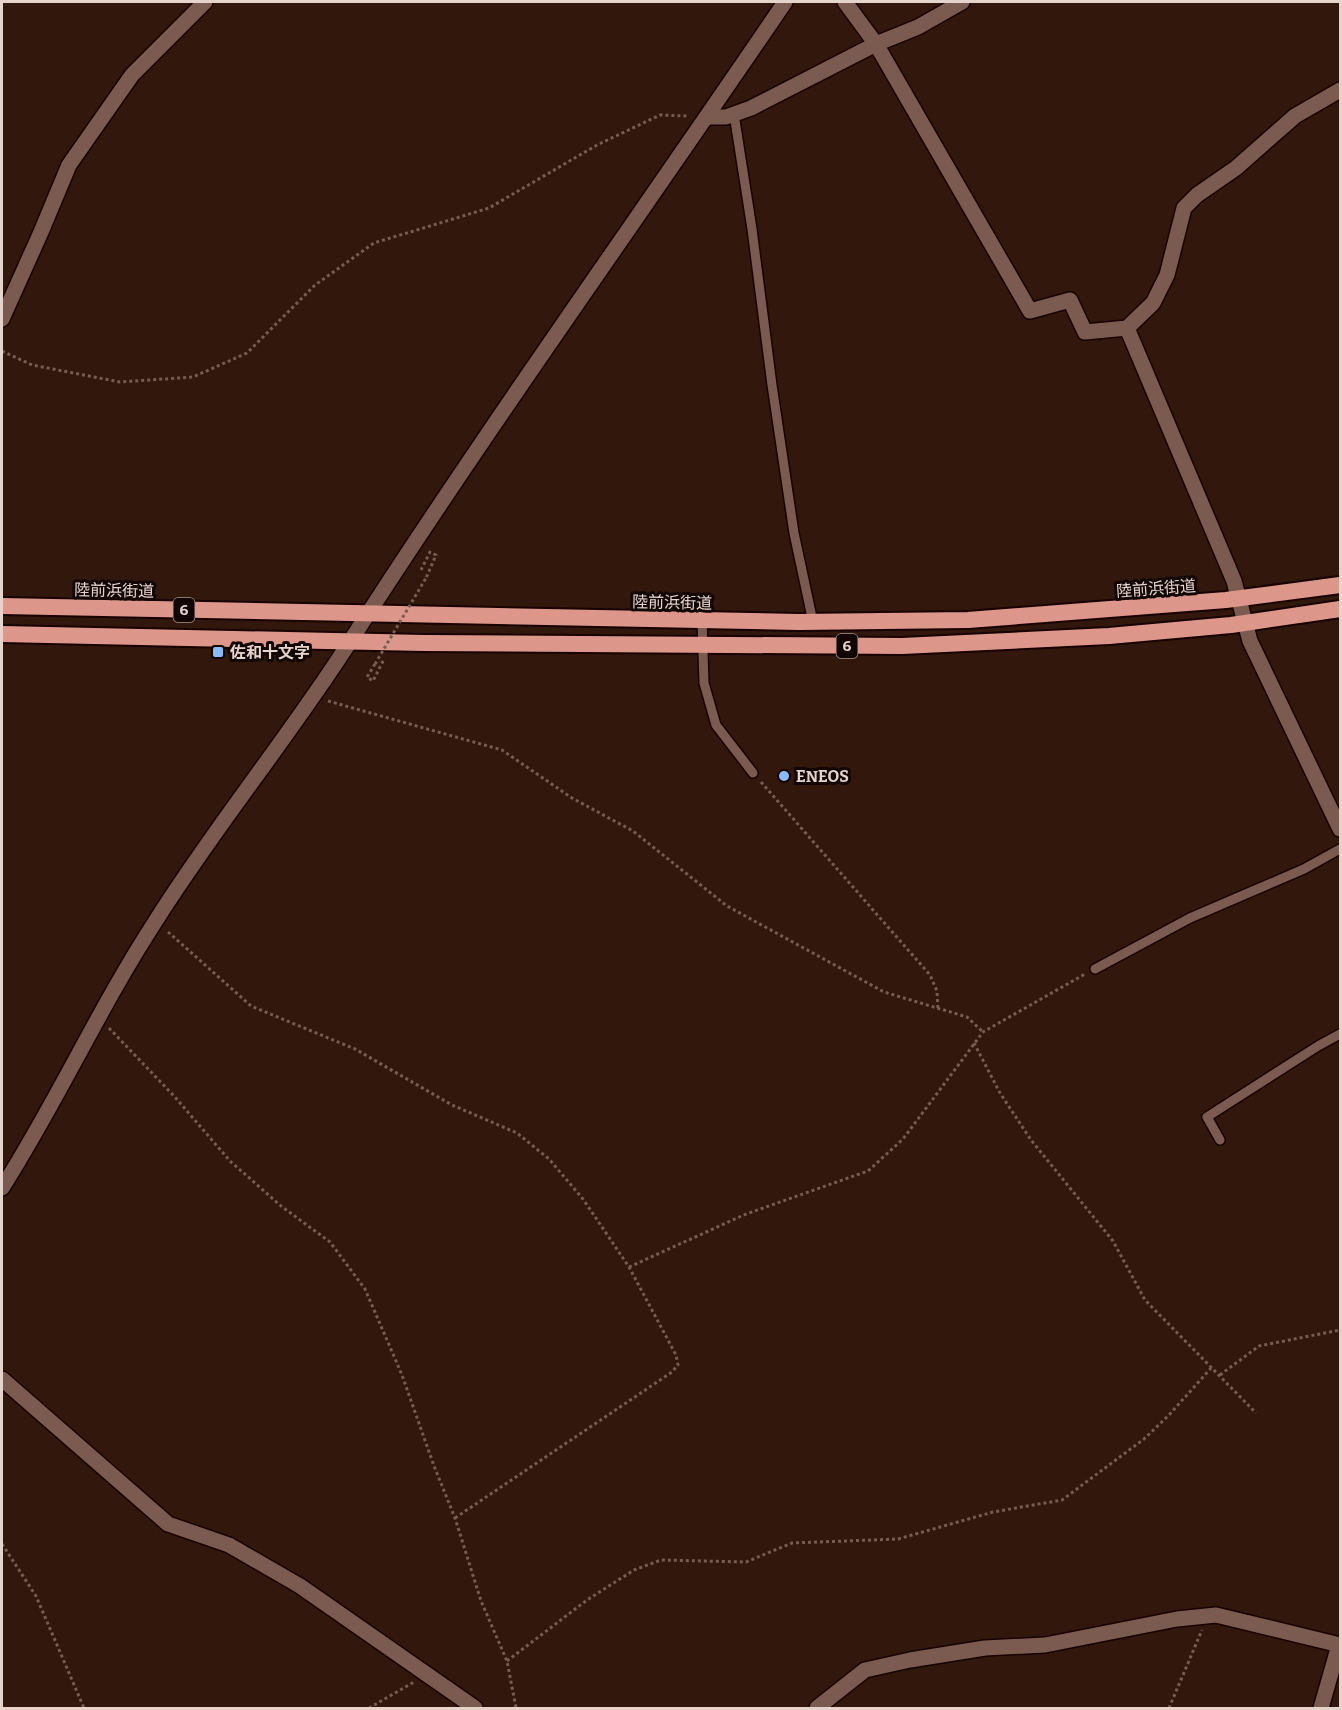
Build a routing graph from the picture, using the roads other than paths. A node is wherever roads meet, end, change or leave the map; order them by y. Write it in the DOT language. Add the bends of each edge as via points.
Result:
graph roads {
  1 [pos="205,2"];
  2 [pos="785,2"];
  3 [pos="845,2"];
  4 [pos="962,2"];
  5 [pos="876,44"];
  6 [pos="1341,90"];
  7 [pos="734,114"];
  8 [pos="707,117"];
  9 [pos="2,319"];
  10 [pos="1127,328"];
  11 [pos="1341,585"];
  12 [pos="1239,598"];
  13 [pos="2,606"];
  14 [pos="1341,609"];
  15 [pos="367,613"];
  16 [pos="702,620"];
  17 [pos="813,622"];
  18 [pos="1245,623"];
  19 [pos="2,634"];
  20 [pos="351,641"];
  21 [pos="702,646"];
  22 [pos="753,773"];
  23 [pos="1341,829"];
  24 [pos="1341,849"];
  25 [pos="1095,969"];
  26 [pos="1341,1034"];
  27 [pos="1220,1140"];
  28 [pos="2,1188"];
  29 [pos="2,1379"];
  30 [pos="1340,1645"];
  31 [pos="475,1708"];
  32 [pos="817,1708"];
  33 [pos="1321,1708"];
  1 -- 9 [label="street" via="132,75 69,165"];
  2 -- 8 [label="street"];
  3 -- 5 [label="street"];
  4 -- 5 [label="street" via="918,27"];
  5 -- 7 [label="street"];
  5 -- 10 [label="street" via="1030,311 1070,300 1085,332"];
  6 -- 10 [label="street" via="1295,116 1184,208 1167,275 1153,303"];
  7 -- 8 [label="street"];
  7 -- 17 [label="lane" via="794,533"];
  8 -- 15 [label="street"];
  10 -- 12 [label="street"];
  11 -- 12 [label="highway, 陸前浜街道 / 6"];
  12 -- 17 [label="highway, 陸前浜街道 / 6" via="968,620"];
  12 -- 18 [label="street"];
  13 -- 15 [label="highway, 陸前浜街道 / 6"];
  14 -- 18 [label="highway, 6"];
  15 -- 16 [label="highway, 陸前浜街道 / 6"];
  15 -- 20 [label="street"];
  16 -- 17 [label="highway, 陸前浜街道 / 6"];
  16 -- 21 [label="lane"];
  18 -- 21 [label="highway, 6" via="1109,636 902,646"];
  18 -- 23 [label="street" via="1250,641"];
  19 -- 20 [label="highway, 6"];
  20 -- 21 [label="highway, 6"];
  20 -- 28 [label="street" via="155,921"];
  21 -- 22 [label="lane" via="704,683 716,725"];
  24 -- 25 [label="lane" via="1190,918"];
  26 -- 27 [label="lane" via="1207,1117"];
  29 -- 31 [label="street" via="168,1524 229,1545 300,1586"];
  30 -- 32 [label="street" via="1215,1615 1177,1619 1045,1645 985,1648 865,1670"];
  30 -- 33 [label="street"];
}
